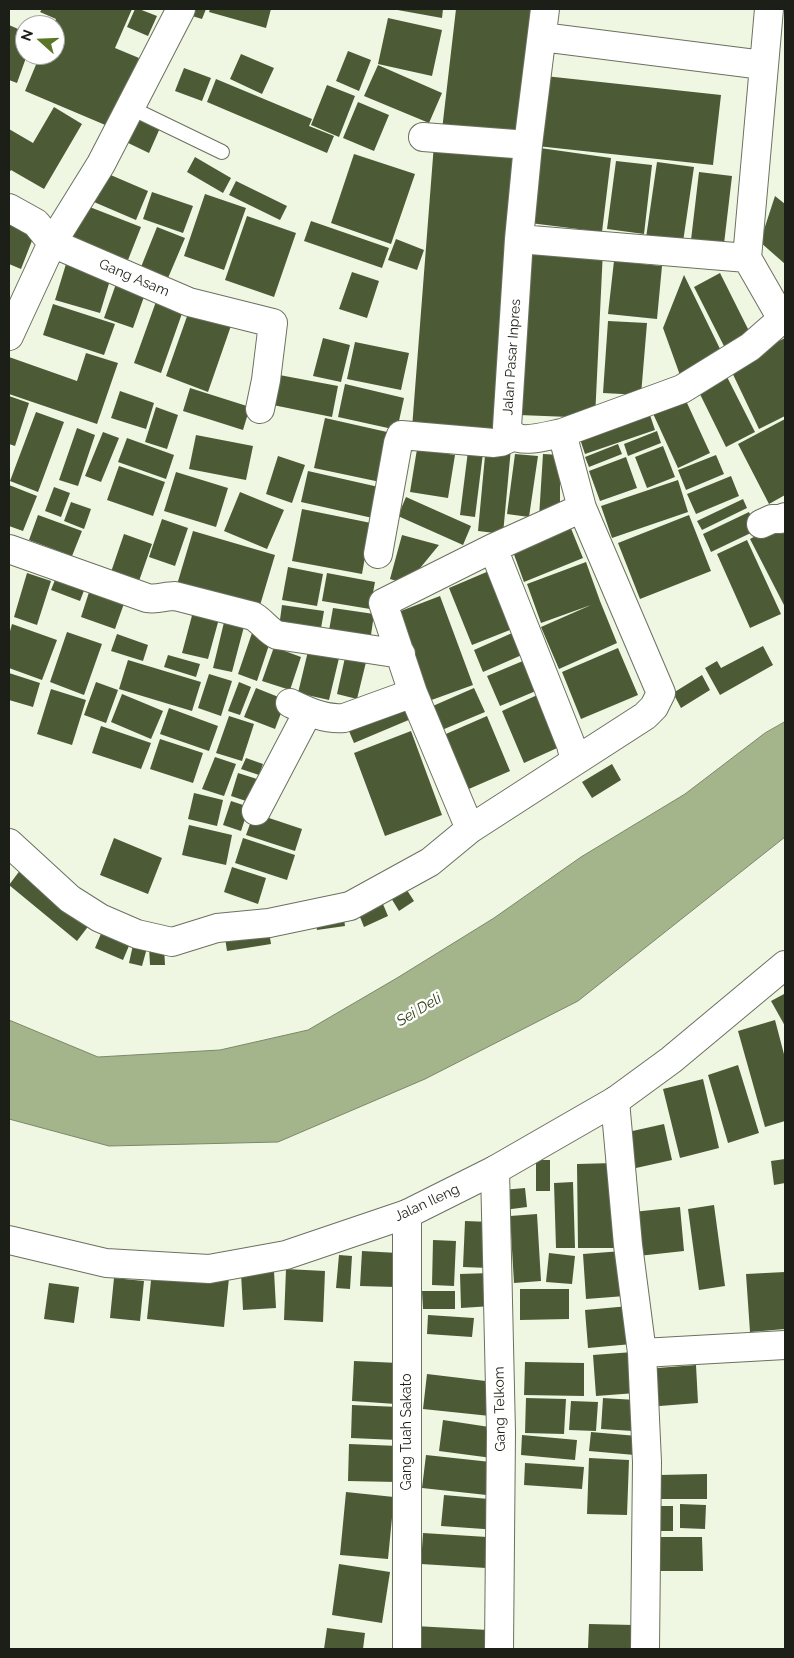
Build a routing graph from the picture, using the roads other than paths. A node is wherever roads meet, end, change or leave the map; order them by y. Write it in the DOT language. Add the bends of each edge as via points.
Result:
graph roads {
  1 [pos="181,9"];
  2 [pos="545,9"];
  3 [pos="769,9"];
  4 [pos="542,37"];
  5 [pos="763,65"];
  6 [pos="131,108"];
  7 [pos="423,137"];
  8 [pos="528,145"];
  9 [pos="222,152"];
  10 [pos="9,208"];
  11 [pos="520,239"];
  12 [pos="52,243"];
  13 [pos="747,258"];
  14 [pos="783,318"];
  15 [pos="9,336"];
  16 [pos="260,409"];
  17 [pos="562,433"];
  18 [pos="514,436"];
  19 [pos="582,508"];
  20 [pos="493,548"];
  21 [pos="9,549"];
  22 [pos="378,554"];
  23 [pos="401,654"];
  24 [pos="414,693"];
  25 [pos="575,761"];
  26 [pos="256,811"];
  27 [pos="470,828"];
  28 [pos="9,843"];
  29 [pos="785,965"];
  30 [pos="615,1101"];
  31 [pos="495,1170"];
  32 [pos="407,1214"];
  33 [pos="9,1240"];
  34 [pos="785,1345"];
  35 [pos="642,1353"];
  36 [pos="785,1356"];
  37 [pos="407,1649"];
  38 [pos="499,1649"];
  39 [pos="645,1649"];
  1 -- 6 [label="street"];
  2 -- 4 [label="street, Jalan Pasar Inpres"];
  3 -- 5 [label="street"];
  4 -- 5 [label="street"];
  4 -- 8 [label="street, Jalan Pasar Inpres"];
  5 -- 13 [label="street"];
  6 -- 9 [label="lane"];
  6 -- 12 [label="street"];
  7 -- 8 [label="street"];
  8 -- 11 [label="street, Jalan Pasar Inpres"];
  10 -- 12 [label="street, Gang Asam" via="36,223"];
  11 -- 13 [label="street"];
  11 -- 18 [label="street, Jalan Pasar Inpres" via="507,427"];
  12 -- 15 [label="street"];
  12 -- 16 [label="street, Gang Asam" via="189,302 273,323"];
  13 -- 14 [label="street"];
  14 -- 17 [label="street, Jalan Pasar Inpres" via="750,347 682,389"];
  17 -- 18 [label="street, Jalan Pasar Inpres" via="529,439"];
  17 -- 19 [label="street"];
  18 -- 22 [label="street" via="494,443 402,435"];
  19 -- 20 [label="street"];
  19 -- 25 [label="street" via="661,693 645,716"];
  20 -- 23 [label="street" via="383,603"];
  20 -- 25 [label="street"];
  21 -- 23 [label="street" via="147,598 155,600 175,596 253,616 277,636"];
  23 -- 24 [label="street"];
  24 -- 26 [label="street" via="344,718 333,719 299,708"];
  24 -- 27 [label="street"];
  25 -- 27 [label="street"];
  27 -- 28 [label="street" via="430,862 350,906 269,923 217,928 172,942 137,934 100,918 70,898"];
  29 -- 30 [label="street, Jalan Ileng" via="671,1060"];
  30 -- 31 [label="street, Jalan Ileng"];
  30 -- 35 [label="street"];
  31 -- 32 [label="street, Jalan Ileng"];
  31 -- 38 [label="street, Gang Telkom" via="501,1432"];
  32 -- 33 [label="street, Jalan Ileng" via="286,1254 209,1269 106,1264"];
  32 -- 37 [label="street, Gang Tuah Sakato"];
  34 -- 35 [label="street"];
  34 -- 36 [label="street"];
  35 -- 39 [label="street" via="647,1462"];
}
